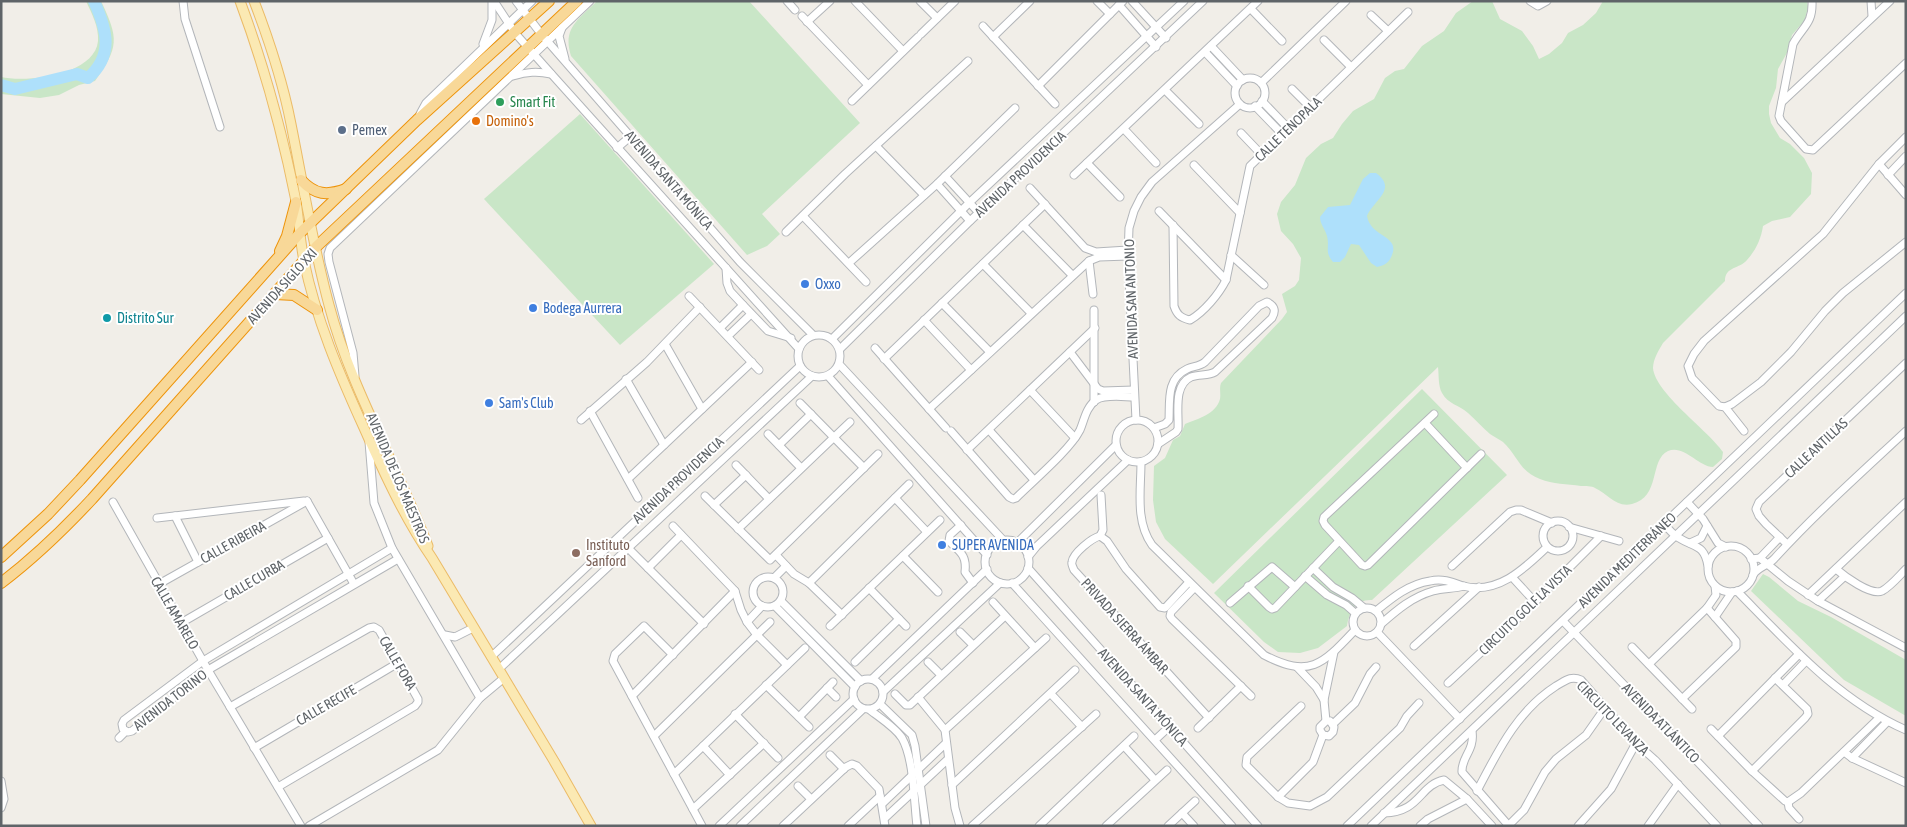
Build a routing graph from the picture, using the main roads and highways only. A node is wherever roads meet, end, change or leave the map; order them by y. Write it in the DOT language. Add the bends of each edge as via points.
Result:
graph roads {
  1 [pos="240,1"];
  2 [pos="254,1"];
  3 [pos="549,1"];
  4 [pos="578,1"];
  5 [pos="510,76"];
  6 [pos="491,82"];
  7 [pos="301,180"];
  8 [pos="349,188"];
  9 [pos="296,202"];
  10 [pos="311,222"];
  11 [pos="300,233"];
  12 [pos="316,248"];
  13 [pos="304,260"];
  14 [pos="272,264"];
  15 [pos="275,294"];
  16 [pos="317,310"];
  17 [pos="1,557"];
  18 [pos="432,558"];
  19 [pos="1,583"];
  20 [pos="591,826"];
  1 -- 9 [label="main road, AVENIDA DE LOS MAESTROS" via="280,124"];
  2 -- 7 [label="main road, AVENIDA DE LOS MAESTROS" via="291,122"];
  3 -- 8 [label="highway, AVENIDA SIGLO XXI" via="417,120"];
  4 -- 6 [label="highway, AVENIDA SIGLO XXI" via="545,38"];
  5 -- 6 [label="highway"];
  6 -- 12 [label="highway, AVENIDA SIGLO XXI" via="448,129 343,228"];
  7 -- 8 [label="highway" via="313,191 324,194"];
  7 -- 10 [label="main road, AVENIDA DE LOS MAESTROS"];
  8 -- 10 [label="highway, AVENIDA SIGLO XXI"];
  9 -- 11 [label="main road, AVENIDA DE LOS MAESTROS"];
  9 -- 14 [label="highway" via="287,236"];
  10 -- 11 [label="highway, AVENIDA SIGLO XXI"];
  10 -- 12 [label="main road, AVENIDA DE LOS MAESTROS"];
  11 -- 13 [label="main road, AVENIDA DE LOS MAESTROS"];
  11 -- 14 [label="highway, AVENIDA SIGLO XXI"];
  12 -- 13 [label="highway, AVENIDA SIGLO XXI"];
  12 -- 18 [label="main road, AVENIDA DE LOS MAESTROS" via="329,305 356,379"];
  13 -- 15 [label="highway, AVENIDA SIGLO XXI"];
  13 -- 16 [label="main road, AVENIDA DE LOS MAESTROS"];
  14 -- 17 [label="highway, AVENIDA SIGLO XXI" via="80,480"];
  15 -- 16 [label="highway" via="294,295"];
  15 -- 19 [label="highway, AVENIDA SIGLO XXI" via="79,513"];
  16 -- 18 [label="main road, AVENIDA DE LOS MAESTROS" via="325,338 384,474 414,532"];
  18 -- 20 [label="main road"];
}
